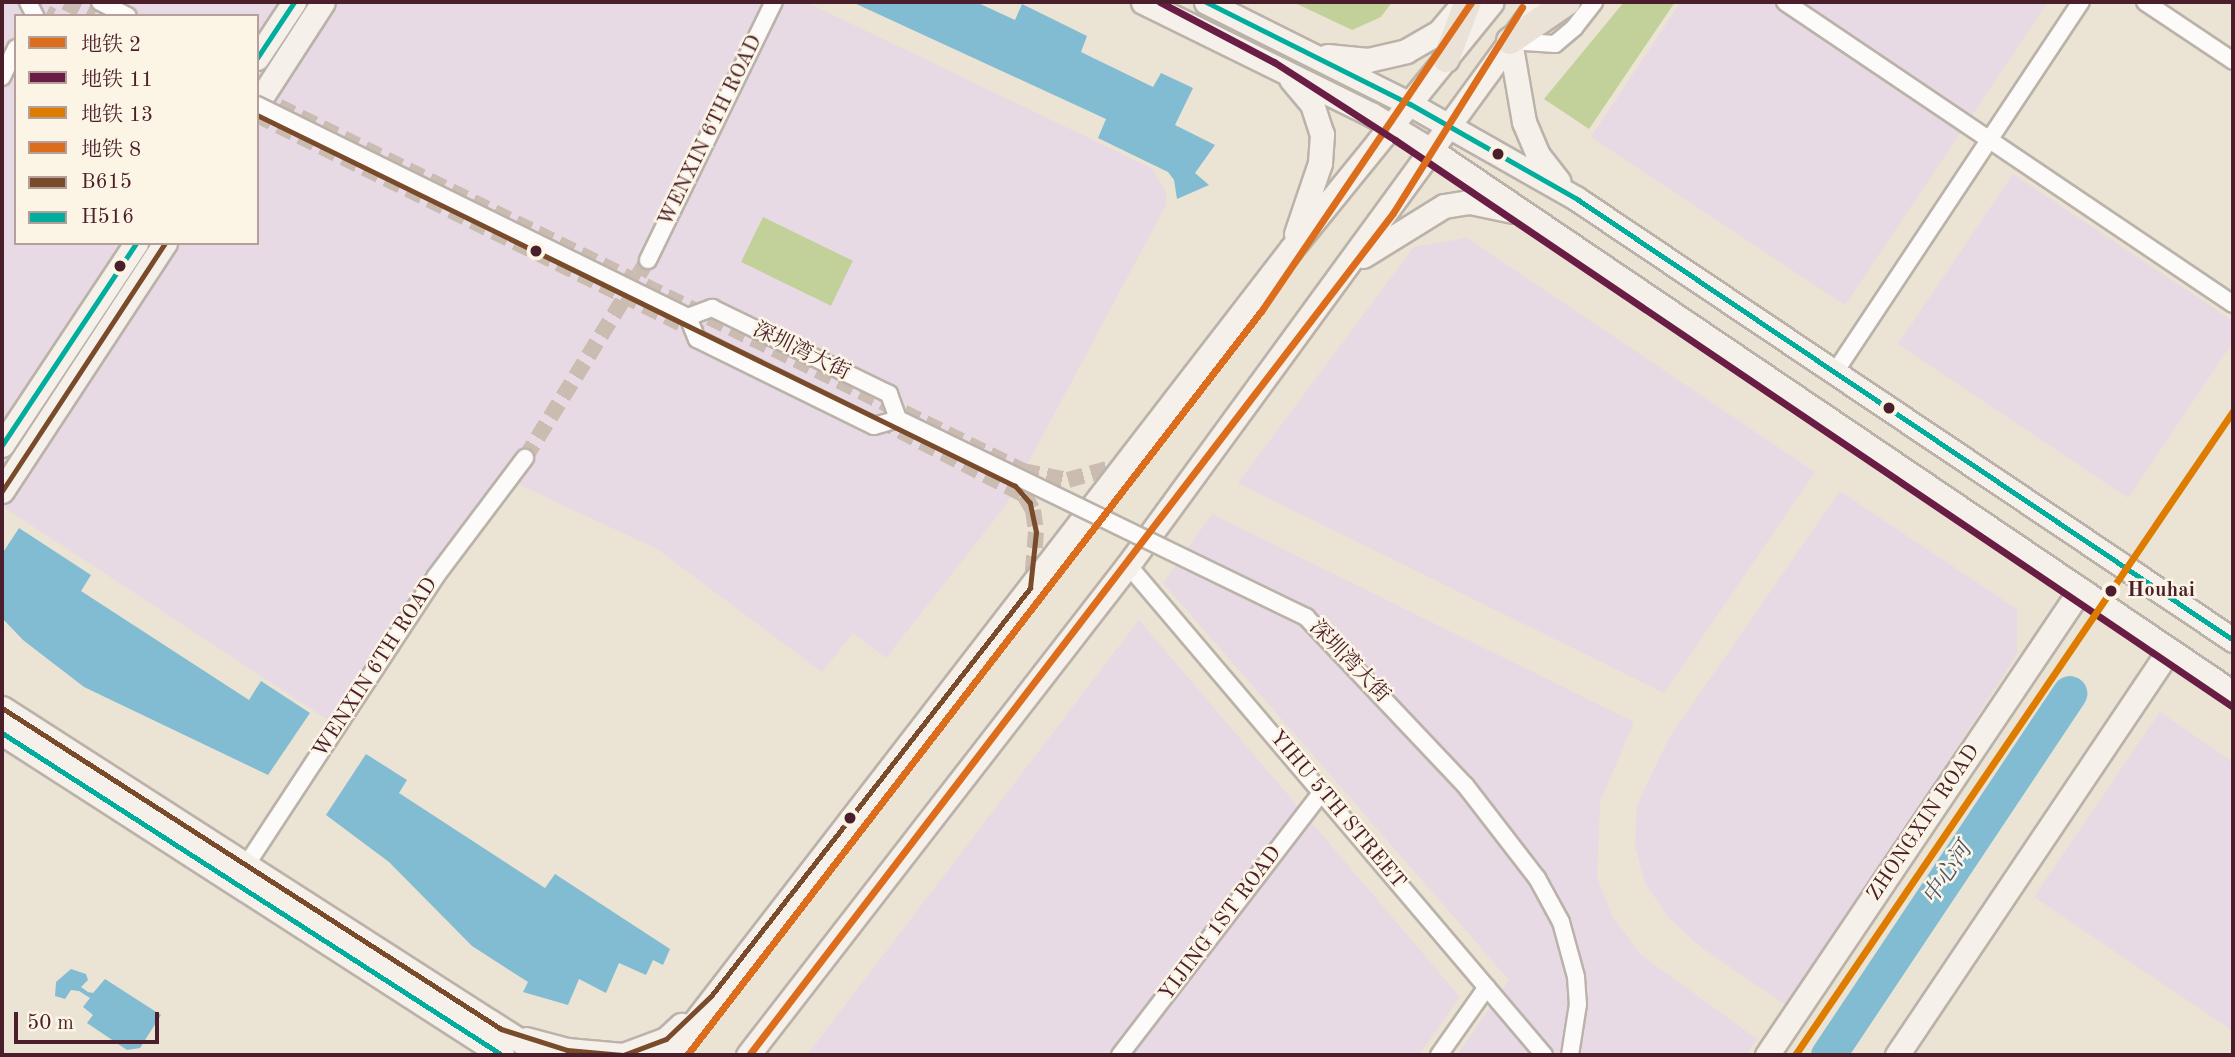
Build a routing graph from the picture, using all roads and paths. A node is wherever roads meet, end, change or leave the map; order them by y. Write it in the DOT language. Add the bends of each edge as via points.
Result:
graph roads {
  1 [pos="100,2"];
  2 [pos="294,2"];
  3 [pos="323,2"];
  4 [pos="774,2"];
  5 [pos="1143,2"];
  6 [pos="1206,2"];
  7 [pos="1466,2"];
  8 [pos="1492,2"];
  9 [pos="1539,2"];
  10 [pos="1567,2"];
  11 [pos="1594,2"];
  12 [pos="1785,2"];
  13 [pos="2081,2"];
  14 [pos="2146,2"];
  15 [pos="124,14"];
  16 [pos="1510,41"];
  17 [pos="14,52"];
  18 [pos="1307,52"];
  19 [pos="259,55"];
  20 [pos="1446,59"];
  21 [pos="2233,61"];
  22 [pos="1278,68"];
  23 [pos="2,76"];
  24 [pos="259,101"];
  25 [pos="1410,104"];
  26 [pos="259,105"];
  27 [pos="1449,125"];
  28 [pos="1393,126"];
  29 [pos="1990,140"];
  30 [pos="1432,150"];
  31 [pos="1577,199"];
  32 [pos="1530,217"];
  33 [pos="135,245"];
  34 [pos="164,245"];
  35 [pos="1291,249"];
  36 [pos="648,260"];
  37 [pos="1352,263"];
  38 [pos="2233,304"];
  39 [pos="688,317"];
  40 [pos="1835,372"];
  41 [pos="898,419"];
  42 [pos="2,445"];
  43 [pos="525,458"];
  44 [pos="2,491"];
  45 [pos="1128,565"];
  46 [pos="2080,590"];
  47 [pos="2233,640"];
  48 [pos="2169,650"];
  49 [pos="2233,693"];
  50 [pos="2,708"];
  51 [pos="2,733"];
  52 [pos="1322,792"];
  53 [pos="240,874"];
  54 [pos="1487,987"];
  55 [pos="711,996"];
  56 [pos="501,1029"];
  57 [pos="751,1053"];
  58 [pos="502,1055"];
  59 [pos="542,1055"];
  60 [pos="669,1055"];
  61 [pos="1120,1055"];
  62 [pos="1439,1055"];
  63 [pos="1544,1055"];
  64 [pos="1570,1055"];
  65 [pos="1768,1055"];
  66 [pos="1897,1055"];
  1 -- 15 [label="street"];
  2 -- 19 [label="main road"];
  3 -- 24 [label="main road"];
  4 -- 36 [label="street, WENXIN 6TH ROAD"];
  5 -- 22 [label="main road"];
  6 -- 18 [label="main road"];
  7 -- 18 [label="main road" via="1422,43 1391,56 1342,59"];
  7 -- 20 [label="main road"];
  8 -- 20 [label="main road"];
  9 -- 16 [label="main road"];
  10 -- 16 [label="main road"];
  11 -- 16 [label="street" via="1555,44"];
  12 -- 29 [label="street"];
  13 -- 29 [label="street"];
  14 -- 21 [label="street"];
  16 -- 27 [label="main road"];
  16 -- 31 [label="main road" via="1530,137 1549,171"];
  17 -- 23 [label="street"];
  18 -- 25 [label="main road"];
  20 -- 25 [label="main road"];
  22 -- 28 [label="main road"];
  22 -- 35 [label="main road" via="1312,104 1322,134 1311,195"];
  25 -- 27 [label="main road"];
  25 -- 28 [label="main road"];
  26 -- 39 [label="street, 深圳湾大街, bridge"];
  27 -- 30 [label="main road"];
  27 -- 31 [label="main road"];
  28 -- 30 [label="main road"];
  28 -- 35 [label="main road"];
  29 -- 38 [label="street"];
  29 -- 40 [label="street"];
  30 -- 32 [label="main road"];
  30 -- 37 [label="main road"];
  31 -- 40 [label="main road"];
  32 -- 37 [label="main road" via="1488,205 1456,204 1414,221"];
  32 -- 46 [label="main road"];
  33 -- 42 [label="main road"];
  34 -- 44 [label="main road"];
  35 -- 55 [label="main road"];
  37 -- 45 [label="main road"];
  39 -- 41 [label="street, 深圳湾大街, bridge" via="697,339 874,426"];
  39 -- 41 [label="street, 深圳湾大街, bridge" via="712,308 844,372 889,394"];
  40 -- 47 [label="main road"];
  41 -- 64 [label="street, 深圳湾大街, bridge" via="1293,609 1317,626 1465,785 1537,878 1561,922 1576,977 1578,1004"];
  43 -- 53 [label="street, WENXIN 6TH ROAD" via="436,576"];
  45 -- 52 [label="street, YIHU 5TH STREET"];
  45 -- 57 [label="main road"];
  46 -- 48 [label="main road"];
  46 -- 65 [label="main road, ZHONGXIN ROAD"];
  48 -- 49 [label="main road"];
  48 -- 66 [label="main road"];
  50 -- 53 [label="main road"];
  51 -- 53 [label="main road"];
  52 -- 54 [label="street, YIHU 5TH STREET"];
  52 -- 61 [label="street, YIJING 1ST ROAD"];
  53 -- 56 [label="main road"];
  53 -- 58 [label="main road"];
  54 -- 62 [label="street"];
  54 -- 63 [label="street, YIHU 5TH STREET"];
  55 -- 56 [label="main road" via="667,1039 623,1055 567,1050"];
  55 -- 60 [label="main road"];
  56 -- 59 [label="main road"];
}
